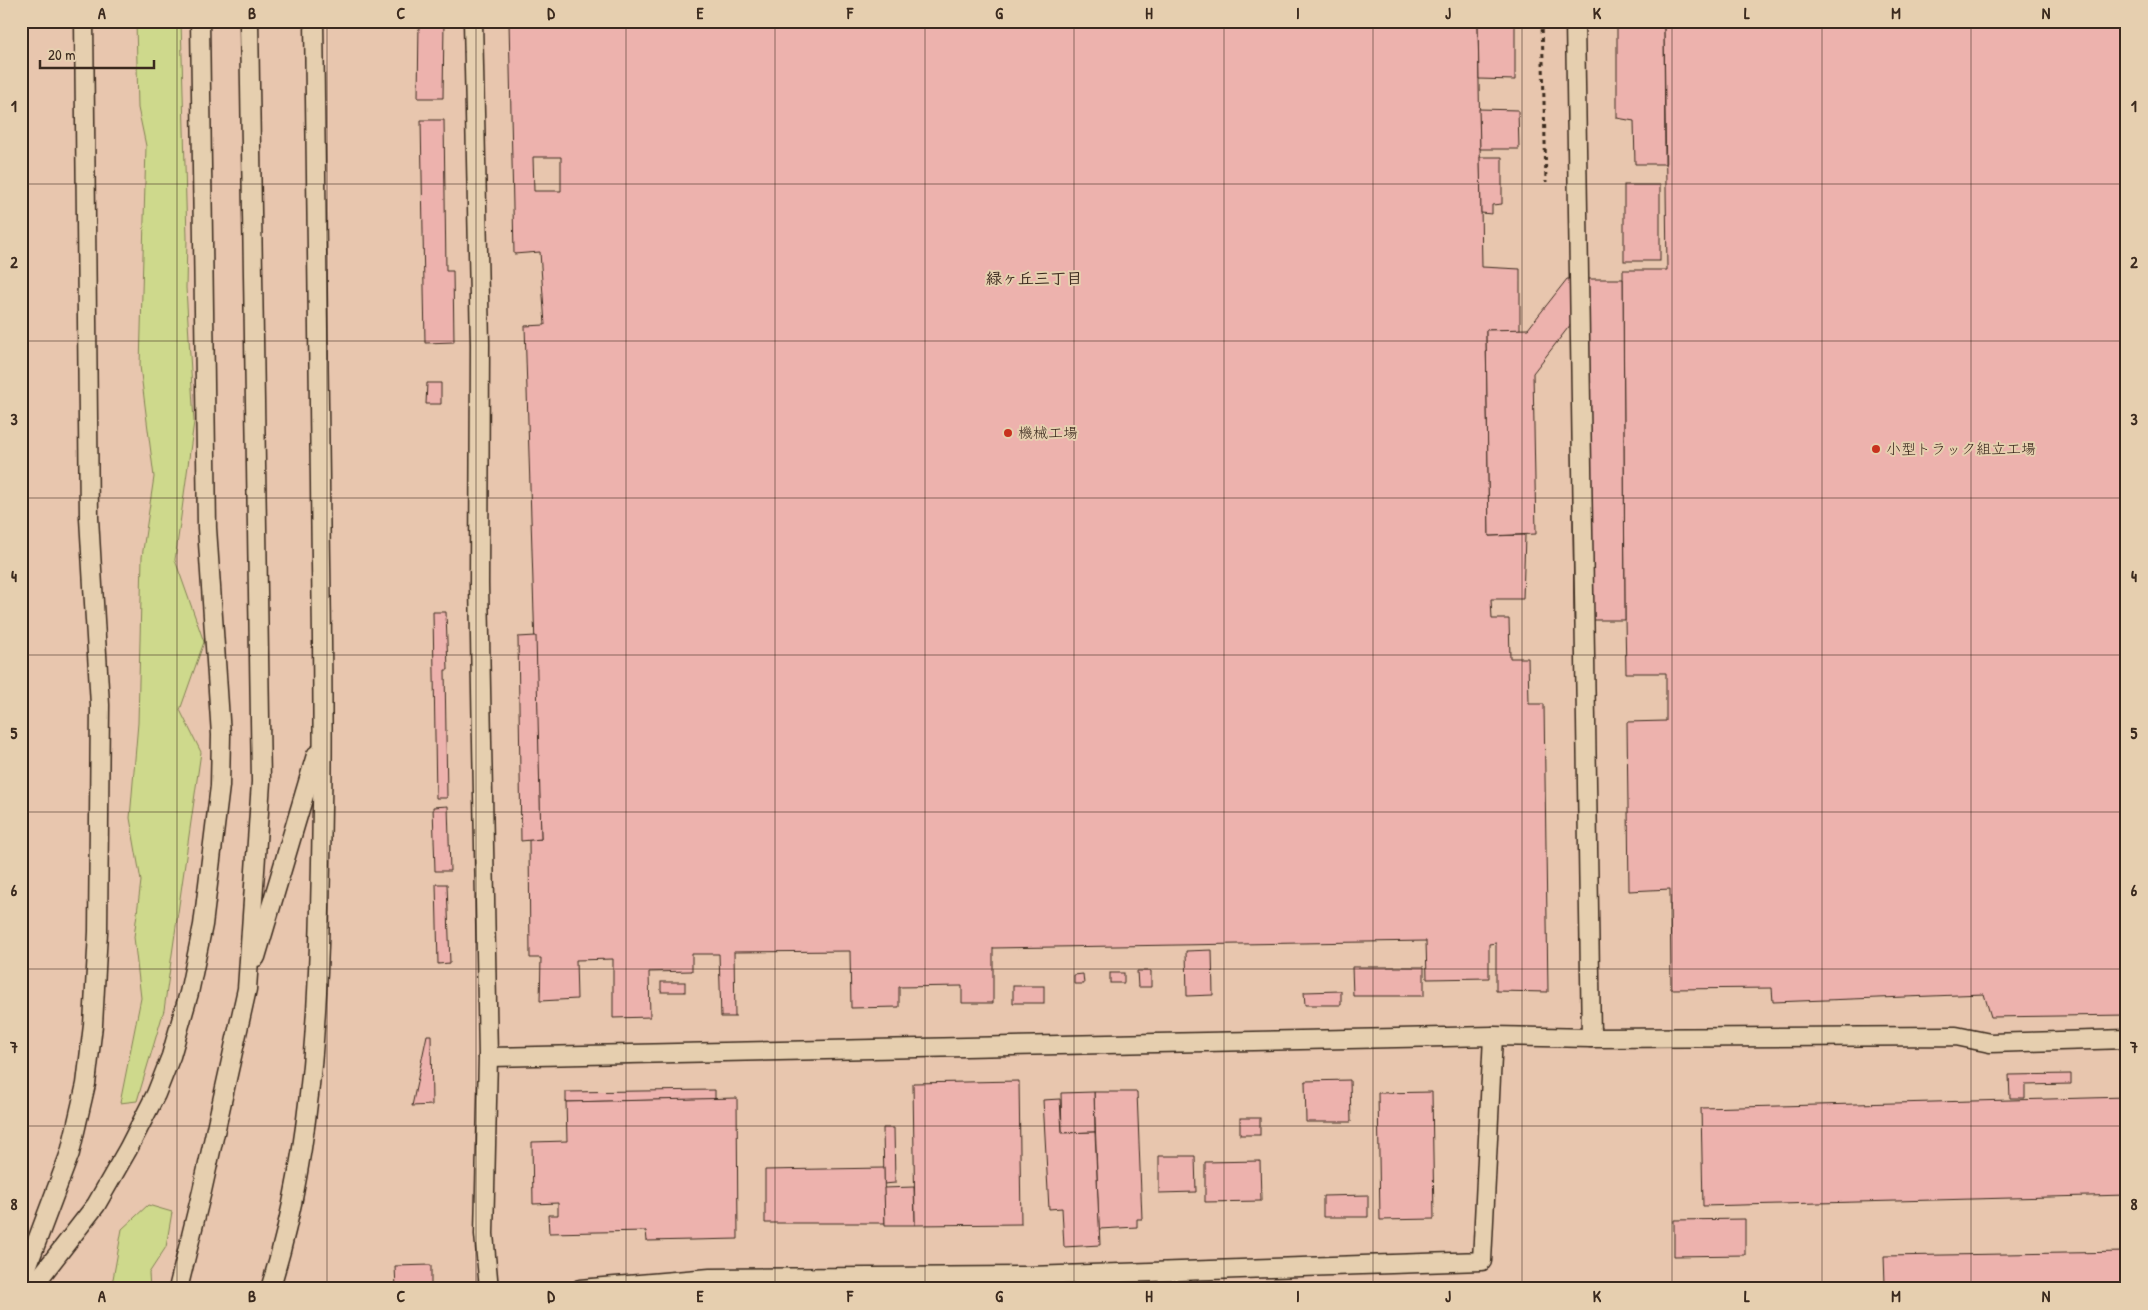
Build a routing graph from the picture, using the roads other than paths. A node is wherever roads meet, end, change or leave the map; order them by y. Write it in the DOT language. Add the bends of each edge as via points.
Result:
graph roads {
  1 [pos="84,21"];
  2 [pos="200,21"];
  3 [pos="249,21"];
  4 [pos="314,21"];
  5 [pos="473,21"];
  6 [pos="1575,21"];
  7 [pos="323,731"];
  8 [pos="247,989"];
  9 [pos="1493,1036"];
  10 [pos="1591,1038"];
  11 [pos="2127,1039"];
  12 [pos="488,1057"];
  13 [pos="21,1283"];
  14 [pos="31,1289"];
  15 [pos="178,1289"];
  16 [pos="270,1289"];
  17 [pos="489,1289"];
  18 [pos="580,1289"];
  1 -- 13 [label="lane" via="89,518 100,705 93,1025 86,1084 70,1153"];
  2 -- 14 [label="lane" via="207,528 221,735 220,786 203,925 189,993 156,1094 96,1205"];
  3 -- 8 [label="lane" via="261,782"];
  4 -- 7 [label="lane"];
  5 -- 12 [label="lane"];
  6 -- 10 [label="lane"];
  7 -- 8 [label="lane"];
  7 -- 16 [label="lane" via="319,968 314,1051 295,1191"];
  8 -- 15 [label="lane"];
  9 -- 10 [label="lane"];
  9 -- 12 [label="lane"];
  9 -- 18 [label="lane" via="1482,1261 1030,1276 710,1278"];
  10 -- 11 [label="lane" via="1956,1036 1990,1043"];
  12 -- 17 [label="lane" via="484,1234"];
}
